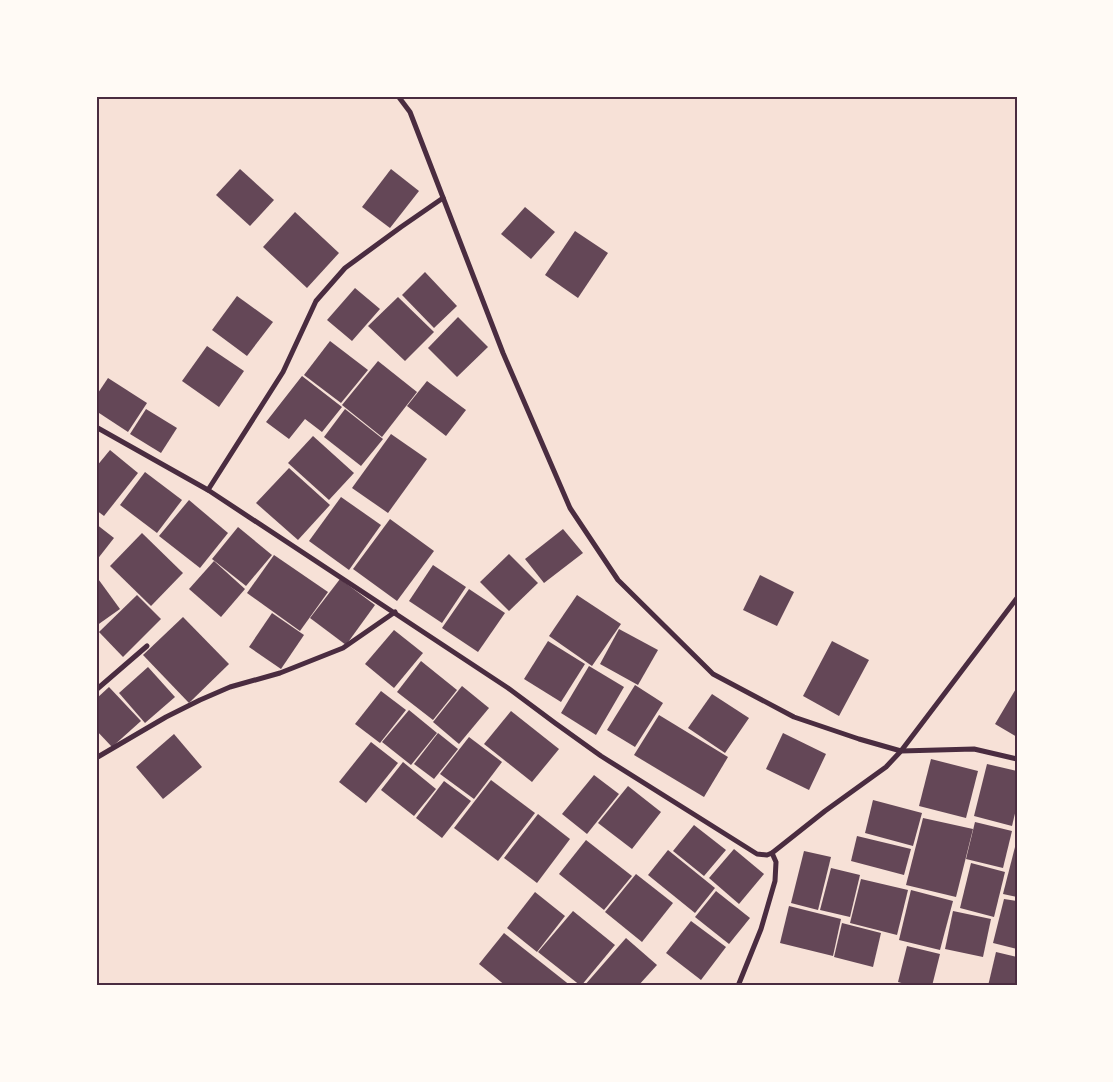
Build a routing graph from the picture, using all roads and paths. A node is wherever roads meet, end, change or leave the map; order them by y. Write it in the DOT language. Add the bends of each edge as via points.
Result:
graph roads {
  1 [pos="398,96"];
  2 [pos="443,198"];
  3 [pos="96,427"];
  4 [pos="208,490"];
  5 [pos="1017,598"];
  6 [pos="395,612"];
  7 [pos="146,646"];
  8 [pos="96,690"];
  9 [pos="901,751"];
  10 [pos="96,758"];
  11 [pos="1017,759"];
  12 [pos="772,853"];
  13 [pos="738,986"];
  1 -- 2 [label="street" via="410,112"];
  2 -- 4 [label="street" via="345,268 316,301 283,372"];
  2 -- 9 [label="street" via="570,508 618,580 713,674 794,717"];
  3 -- 4 [label="street"];
  4 -- 6 [label="street"];
  5 -- 9 [label="street"];
  6 -- 10 [label="street" via="342,648 200,700"];
  6 -- 12 [label="street" via="601,756 756,854"];
  7 -- 8 [label="street"];
  9 -- 11 [label="street" via="974,749"];
  9 -- 12 [label="street" via="886,767"];
  12 -- 13 [label="street" via="776,862 774,881"];
}
